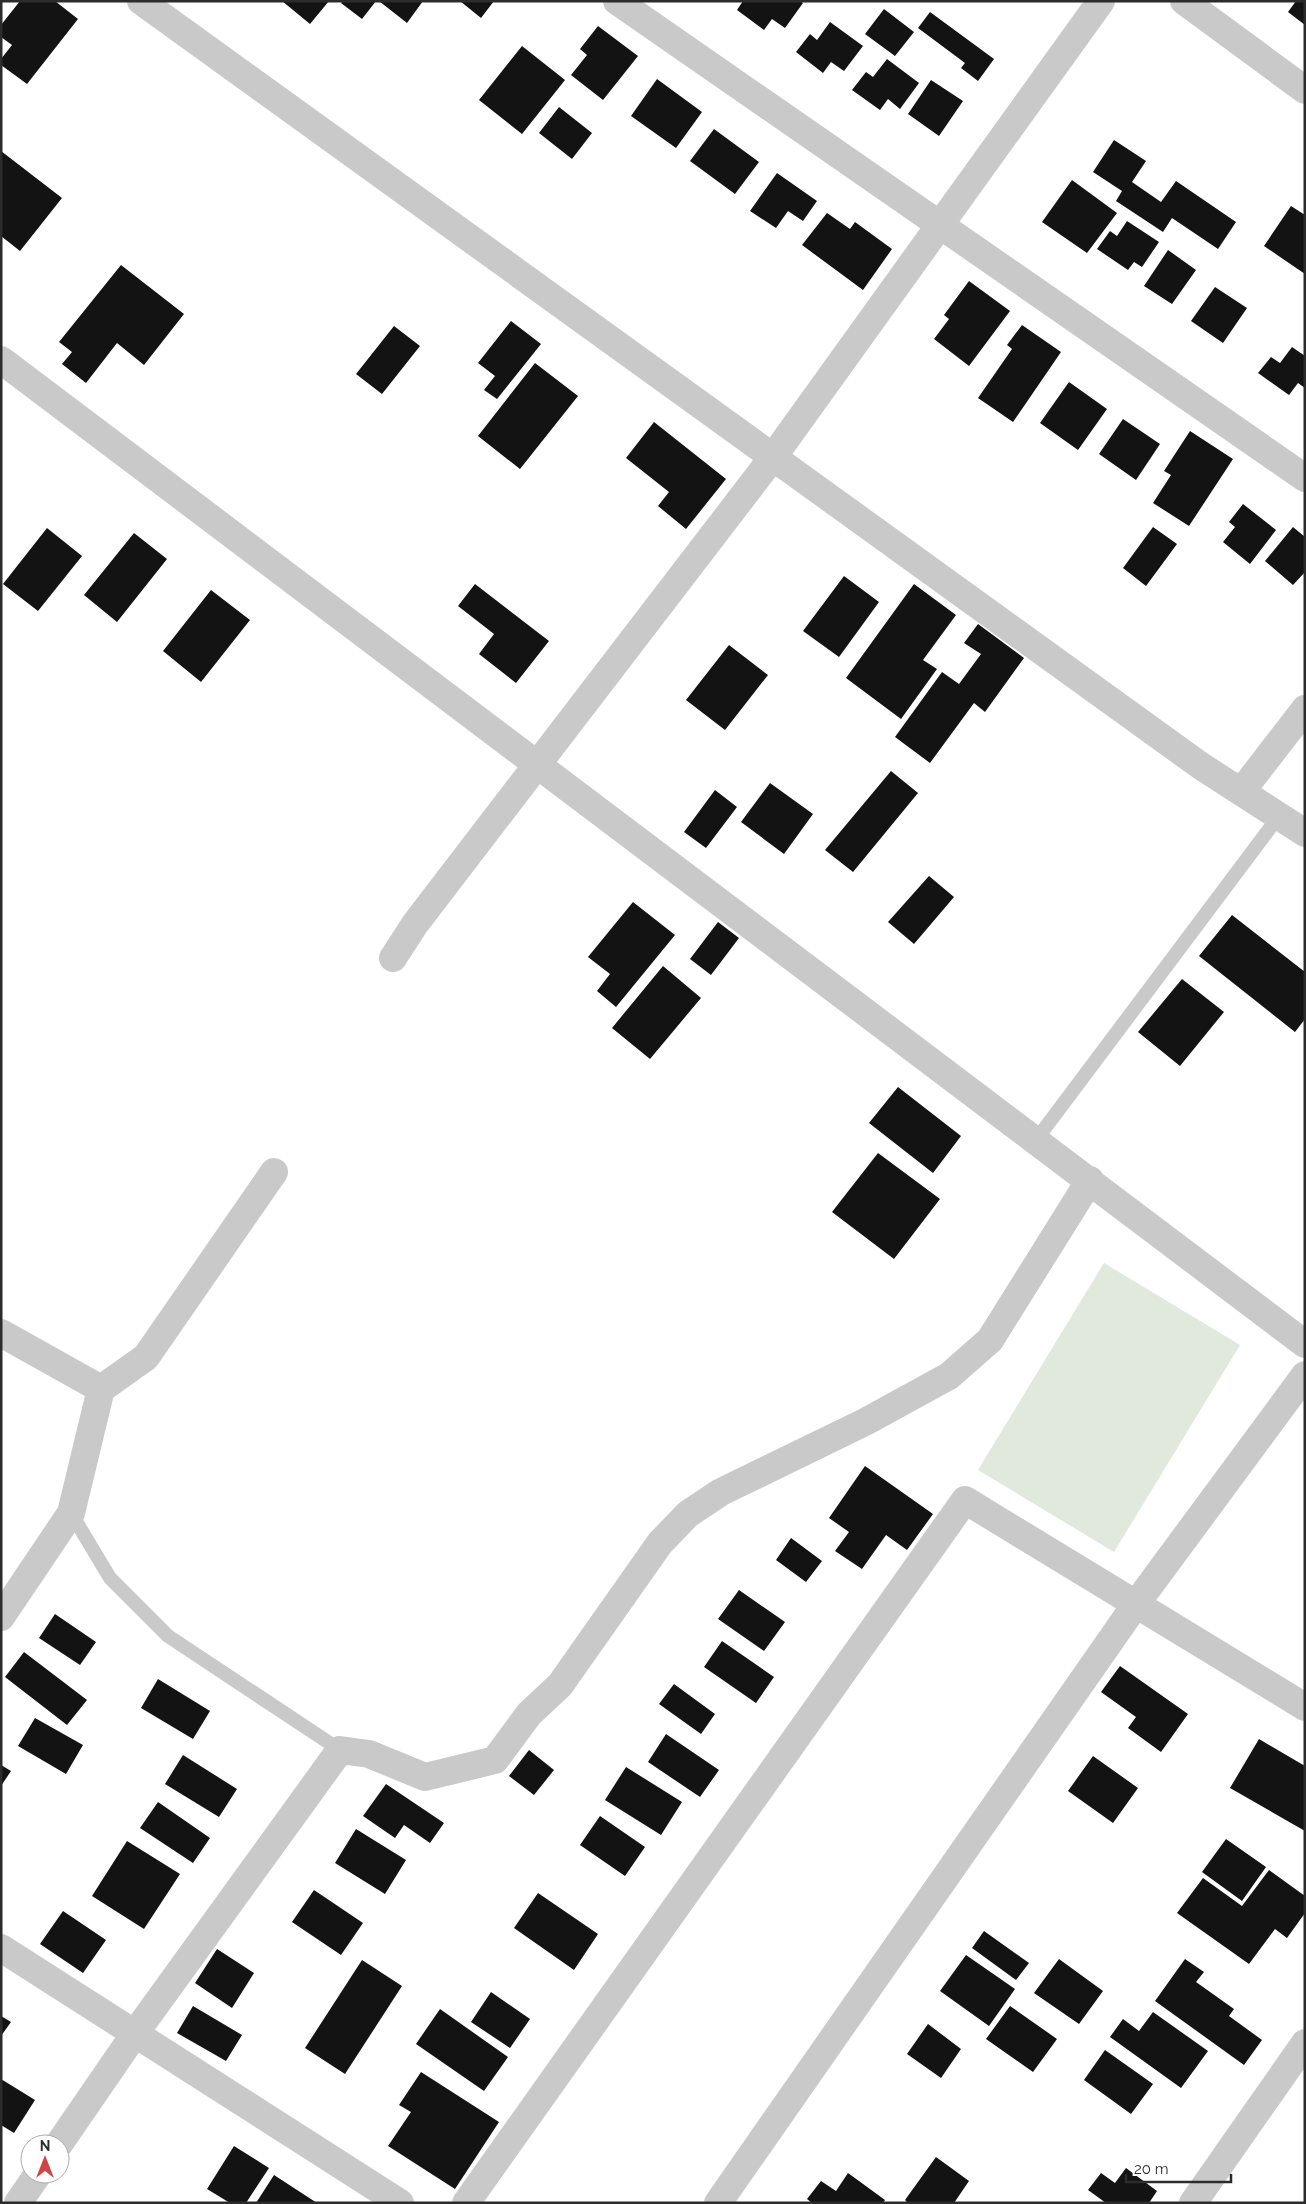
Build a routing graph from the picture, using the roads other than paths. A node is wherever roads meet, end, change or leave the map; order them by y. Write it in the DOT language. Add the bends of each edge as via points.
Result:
graph roads {
  1 [pos="141,1"];
  2 [pos="618,1"];
  3 [pos="1101,1"];
  4 [pos="1184,1"];
  5 [pos="1305,90"];
  6 [pos="940,225"];
  7 [pos="1,360"];
  8 [pos="773,457"];
  9 [pos="1305,478"];
  10 [pos="1305,709"];
  11 [pos="536,765"];
  12 [pos="1241,792"];
  13 [pos="1279,816"];
  14 [pos="1305,833"];
  15 [pos="392,958"];
  16 [pos="1036,1140"];
  17 [pos="274,1172"];
  18 [pos="1090,1180"];
  19 [pos="1,1333"];
  20 [pos="1305,1344"];
  21 [pos="1305,1376"];
  22 [pos="102,1389"];
  23 [pos="71,1513"];
  24 [pos="1136,1604"];
  25 [pos="1,1617"];
  26 [pos="1305,1707"];
  27 [pos="340,1750"];
  28 [pos="1,1948"];
  29 [pos="136,2032"];
  30 [pos="1305,2042"];
  31 [pos="66,2134"];
  32 [pos="31,2184"];
  33 [pos="18,2203"];
  34 [pos="400,2203"];
  35 [pos="466,2203"];
  36 [pos="718,2203"];
  37 [pos="1194,2203"];
  1 -- 8 [label="street"];
  2 -- 6 [label="street"];
  3 -- 6 [label="street"];
  4 -- 5 [label="street"];
  6 -- 8 [label="street"];
  6 -- 9 [label="street"];
  7 -- 11 [label="street"];
  8 -- 11 [label="street"];
  8 -- 12 [label="street"];
  10 -- 12 [label="street"];
  11 -- 15 [label="street"];
  11 -- 16 [label="street"];
  12 -- 13 [label="street"];
  13 -- 14 [label="street"];
  13 -- 16 [label="lane"];
  16 -- 18 [label="street"];
  17 -- 22 [label="street" via="146,1357"];
  18 -- 20 [label="street"];
  18 -- 27 [label="street" via="990,1340 949,1376 865,1422 721,1492 688,1514 660,1543 560,1685 528,1714 495,1760 426,1777 369,1754"];
  19 -- 22 [label="street"];
  21 -- 24 [label="street"];
  22 -- 23 [label="street"];
  23 -- 25 [label="street"];
  23 -- 27 [label="lane" via="110,1578 168,1636"];
  24 -- 26 [label="street"];
  24 -- 35 [label="street" via="965,1500"];
  24 -- 36 [label="street"];
  27 -- 29 [label="street"];
  28 -- 29 [label="street"];
  29 -- 31 [label="street"];
  29 -- 34 [label="street"];
  30 -- 37 [label="street"];
  32 -- 33 [label="street"];
}
